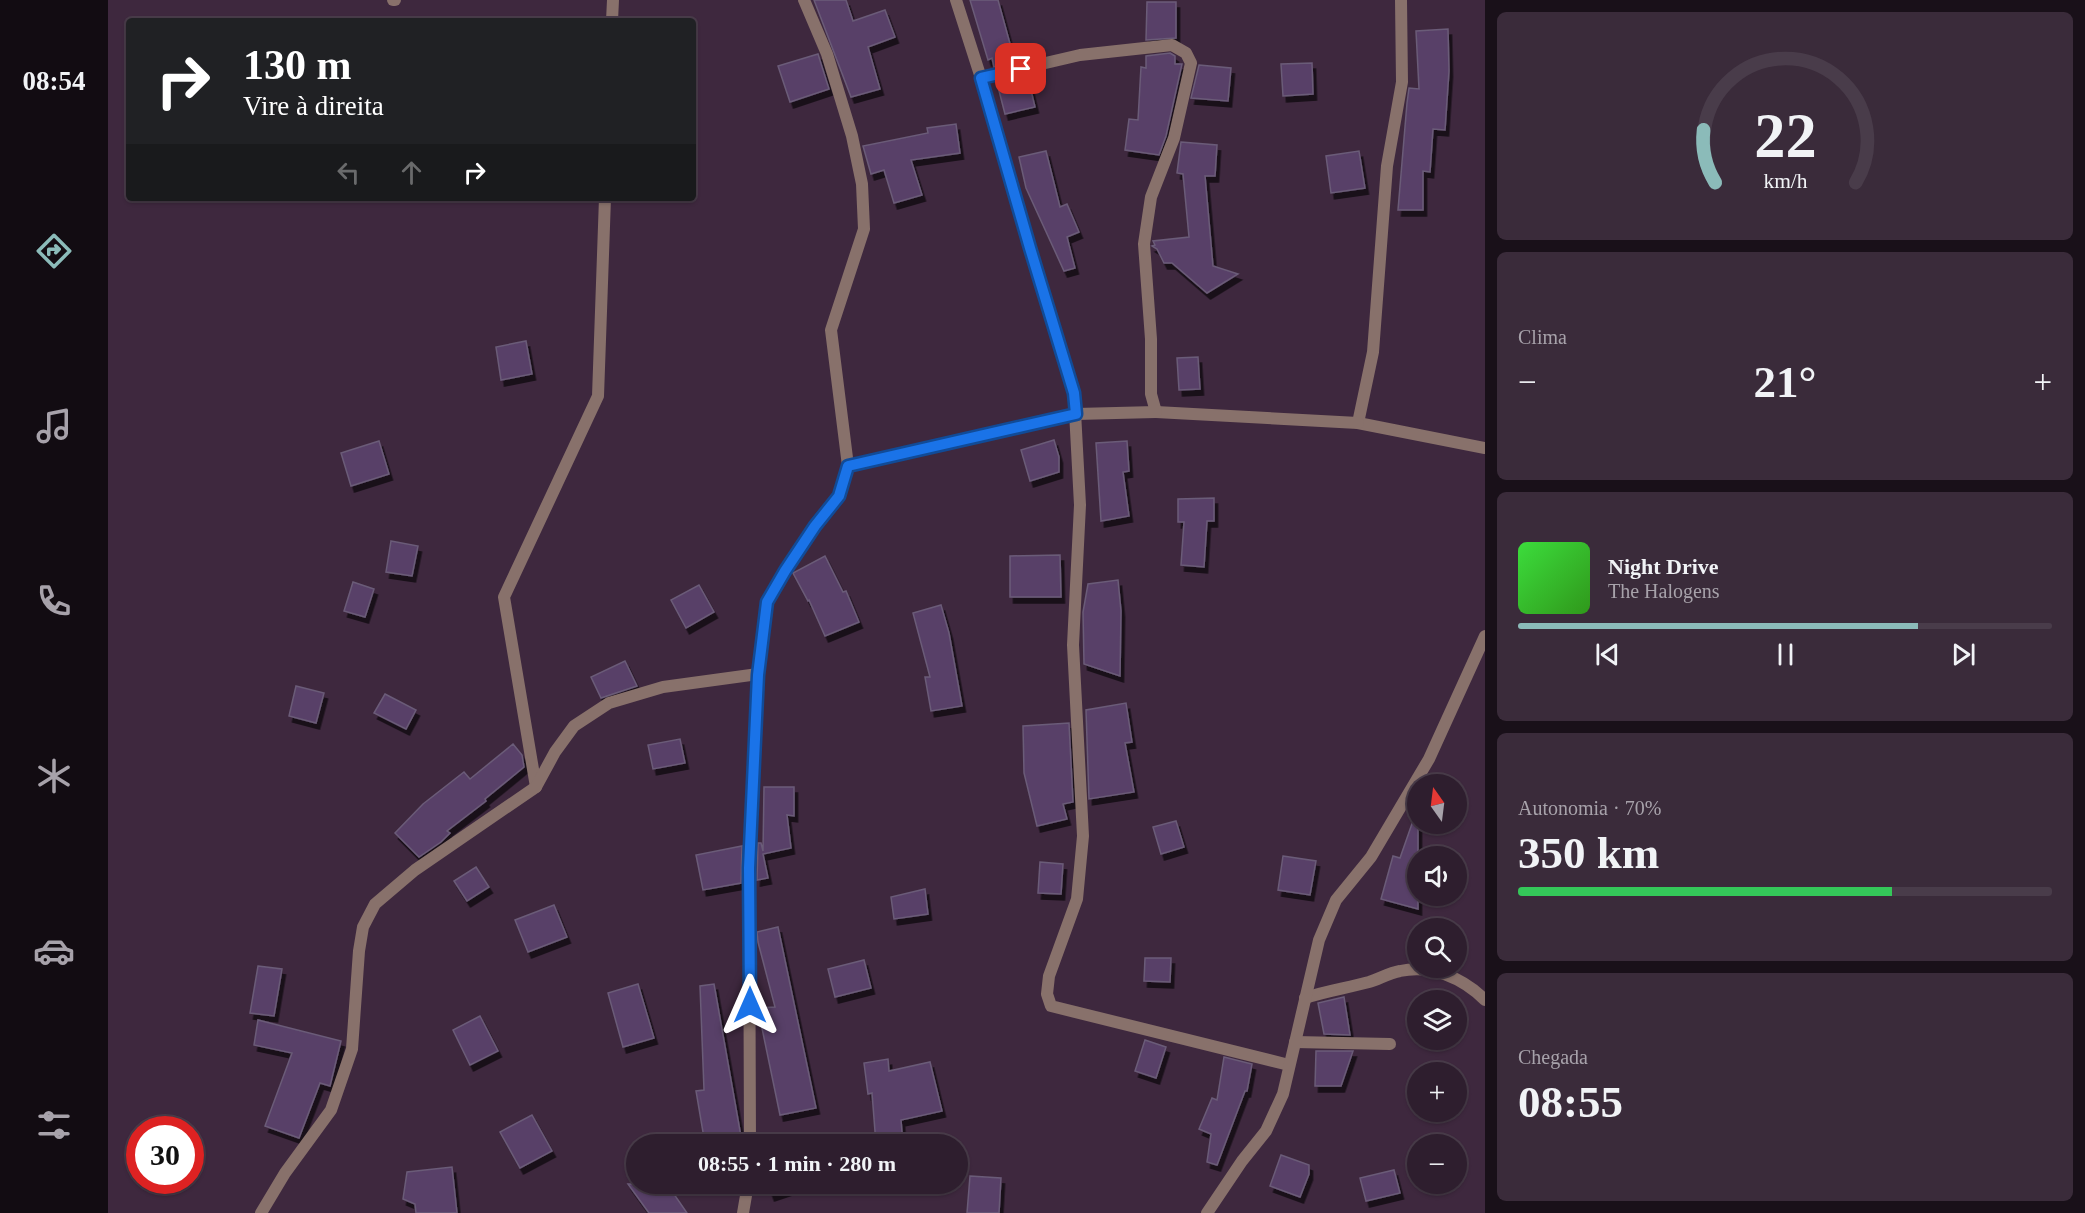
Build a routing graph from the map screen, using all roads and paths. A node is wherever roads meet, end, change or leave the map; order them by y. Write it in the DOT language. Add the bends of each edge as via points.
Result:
graph roads {
  1 [pos="613,0"];
  2 [pos="804,0"];
  3 [pos="956,0"];
  4 [pos="1401,0"];
  5 [pos="612,18"];
  6 [pos="981,78"];
  7 [pos="605,201"];
  8 [pos="1156,412"];
  9 [pos="1076,414"];
  10 [pos="1358,423"];
  11 [pos="1485,448"];
  12 [pos="848,466"];
  13 [pos="1485,636"];
  14 [pos="758,675"];
  15 [pos="536,787"];
  16 [pos="1305,998"];
  17 [pos="1485,1000"];
  18 [pos="1295,1042"];
  19 [pos="1390,1044"];
  20 [pos="1289,1065"];
  21 [pos="750,1134"];
  22 [pos="746,1194"];
  23 [pos="261,1213"];
  24 [pos="743,1213"];
  25 [pos="1207,1213"];
  1 -- 5 [label="street"];
  2 -- 12 [label="street" via="827,54 862,184 864,229 831,330"];
  3 -- 6 [label="street"];
  4 -- 10 [label="street" via="1402,82 1387,166 1373,352"];
  6 -- 8 [label="street" via="1080,55 1172,45 1186,53 1191,63 1174,138 1151,197 1144,244 1151,393"];
  6 -- 9 [label="street" via="1074,393"];
  7 -- 15 [label="street" via="598,396 504,597"];
  8 -- 9 [label="street"];
  8 -- 10 [label="street"];
  9 -- 12 [label="street"];
  9 -- 20 [label="street" via="1080,505 1073,645 1083,836 1077,899 1049,976 1047,994 1051,1006"];
  10 -- 11 [label="street"];
  12 -- 14 [label="street" via="839,496 767,602"];
  13 -- 16 [label="street" via="1429,759 1371,857 1336,900 1319,940"];
  14 -- 15 [label="street" via="663,687 609,703 574,726"];
  14 -- 21 [label="street" via="749,868"];
  15 -- 23 [label="street" via="415,870 375,904 363,927 352,1049 331,1110"];
  16 -- 17 [label="street" via="1413,968 1450,976"];
  16 -- 18 [label="street"];
  18 -- 19 [label="street"];
  18 -- 20 [label="street"];
  20 -- 25 [label="street" via="1283,1094 1266,1131"];
  22 -- 24 [label="street"];
}
